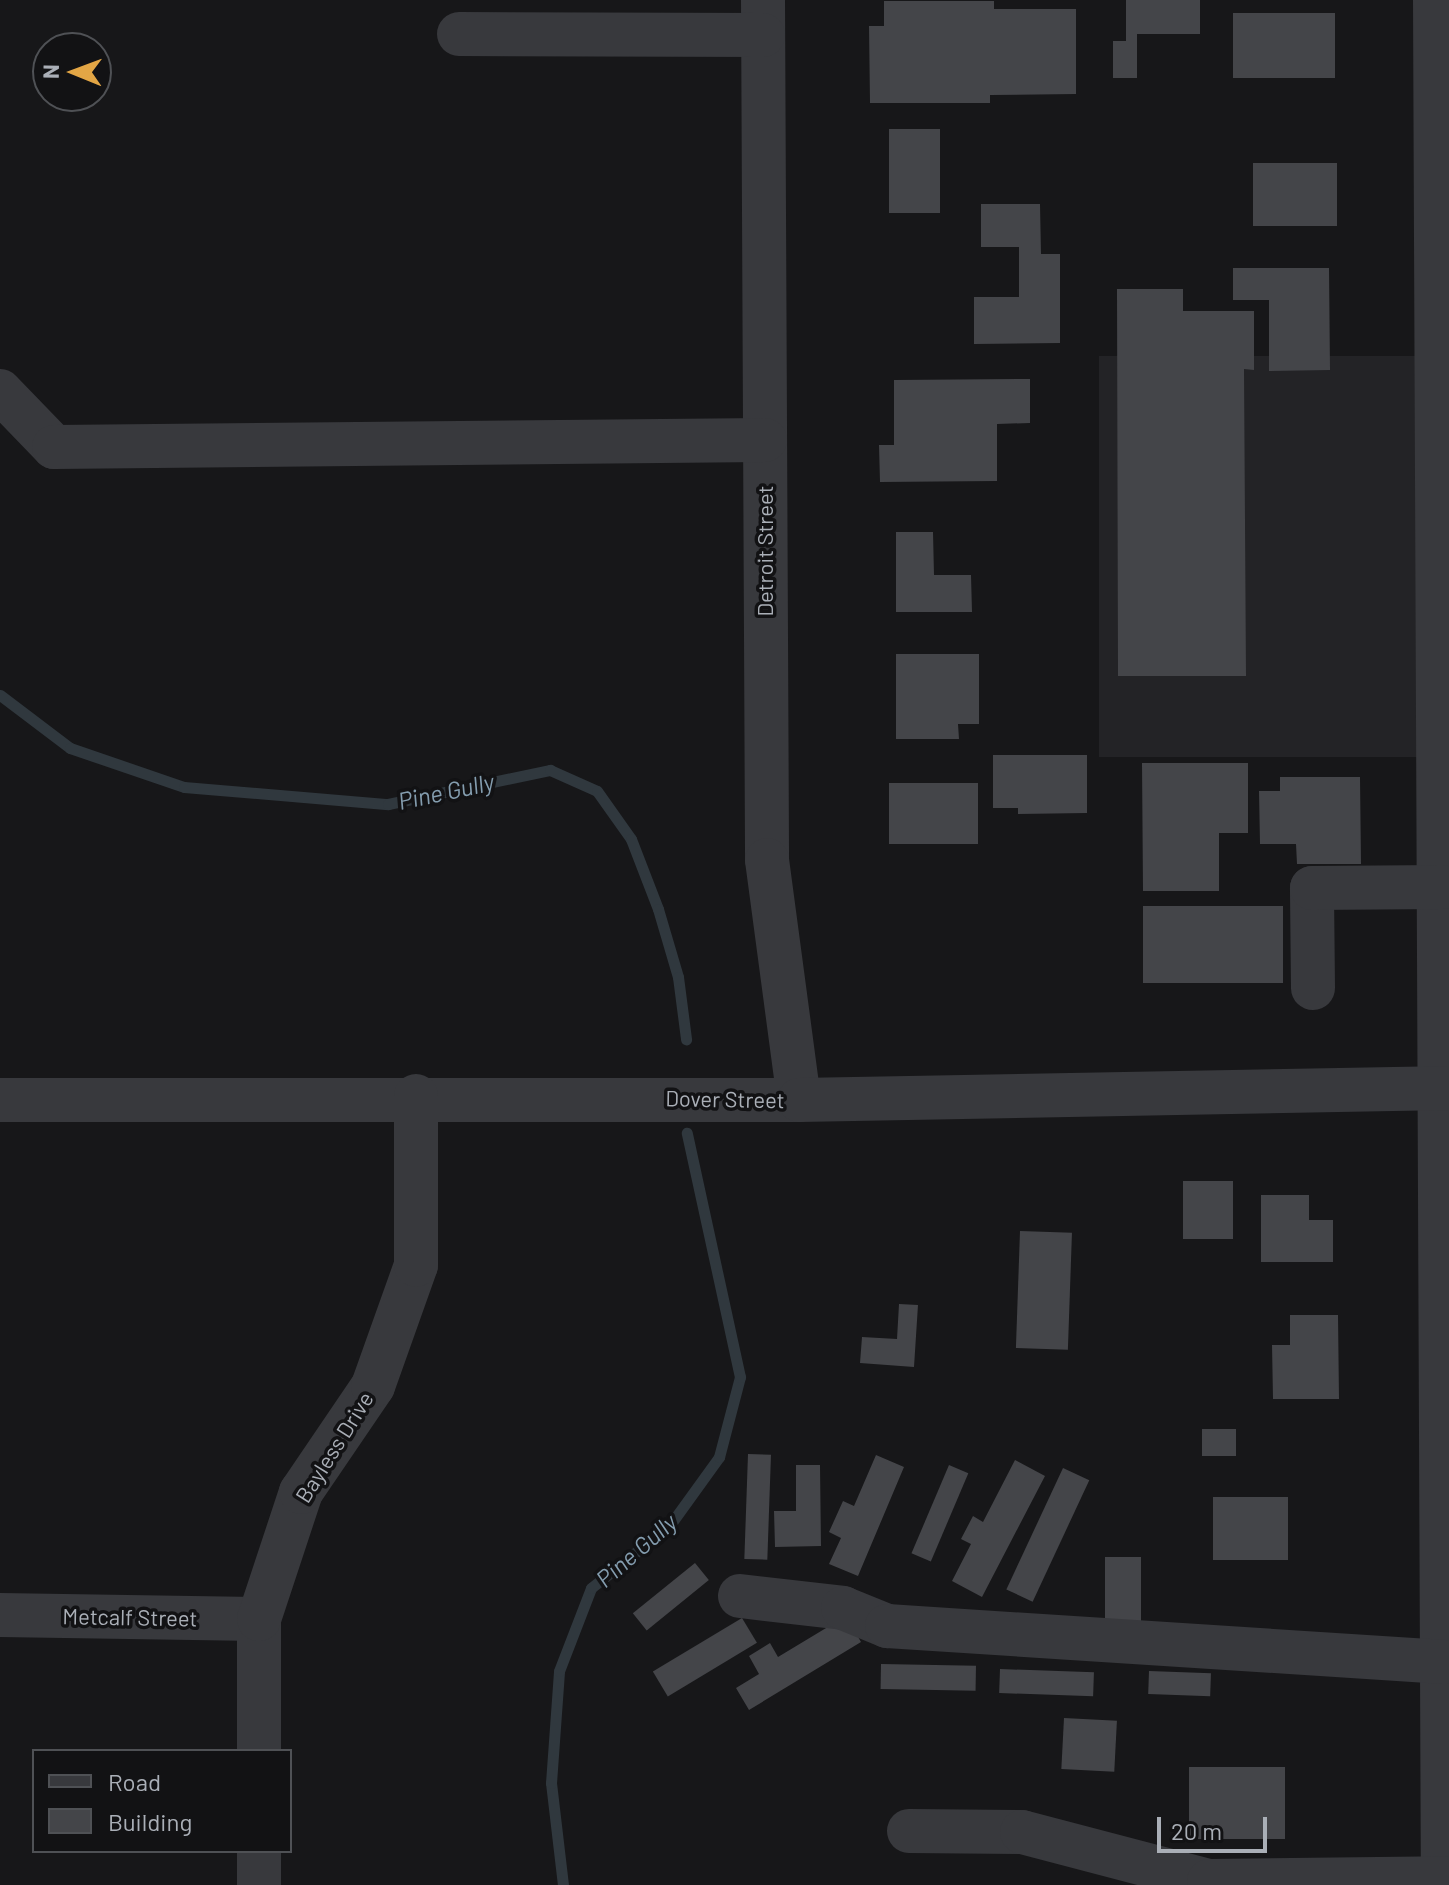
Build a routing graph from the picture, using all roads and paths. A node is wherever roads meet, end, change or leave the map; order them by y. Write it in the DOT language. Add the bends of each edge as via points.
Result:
graph roads {
  1 [pos="1435,0"];
  2 [pos="763,17"];
  3 [pos="459,34"];
  4 [pos="0,391"];
  5 [pos="765,440"];
  6 [pos="1444,610"];
  7 [pos="1442,887"];
  8 [pos="1313,988"];
  9 [pos="1446,1088"];
  10 [pos="416,1096"];
  11 [pos="0,1100"];
  12 [pos="799,1100"];
  13 [pos="740,1596"];
  14 [pos="0,1615"];
  15 [pos="259,1619"];
  16 [pos="1444,1662"];
  17 [pos="259,1749"];
  18 [pos="909,1831"];
  19 [pos="259,1853"];
  20 [pos="1443,1882"];
  21 [pos="259,1885"];
  1 -- 6 [label="street"];
  2 -- 3 [label="street"];
  2 -- 5 [label="street, Detroit Street"];
  4 -- 5 [label="street" via="54,447"];
  5 -- 12 [label="street, Detroit Street" via="767,860"];
  6 -- 7 [label="street"];
  7 -- 8 [label="street" via="1312,888"];
  7 -- 9 [label="street"];
  9 -- 12 [label="street, Dover Street"];
  9 -- 16 [label="street"];
  10 -- 11 [label="street, Dover Street"];
  10 -- 12 [label="street, Dover Street"];
  10 -- 15 [label="street, Bayless Drive" via="416,1265 373,1386 301,1492"];
  13 -- 16 [label="street" via="843,1608 887,1626"];
  14 -- 15 [label="street, Metcalf Street"];
  15 -- 17 [label="street, Bayless Drive"];
  16 -- 20 [label="street"];
  18 -- 20 [label="street" via="1022,1832 1209,1881"];
  19 -- 21 [label="street"];
}
